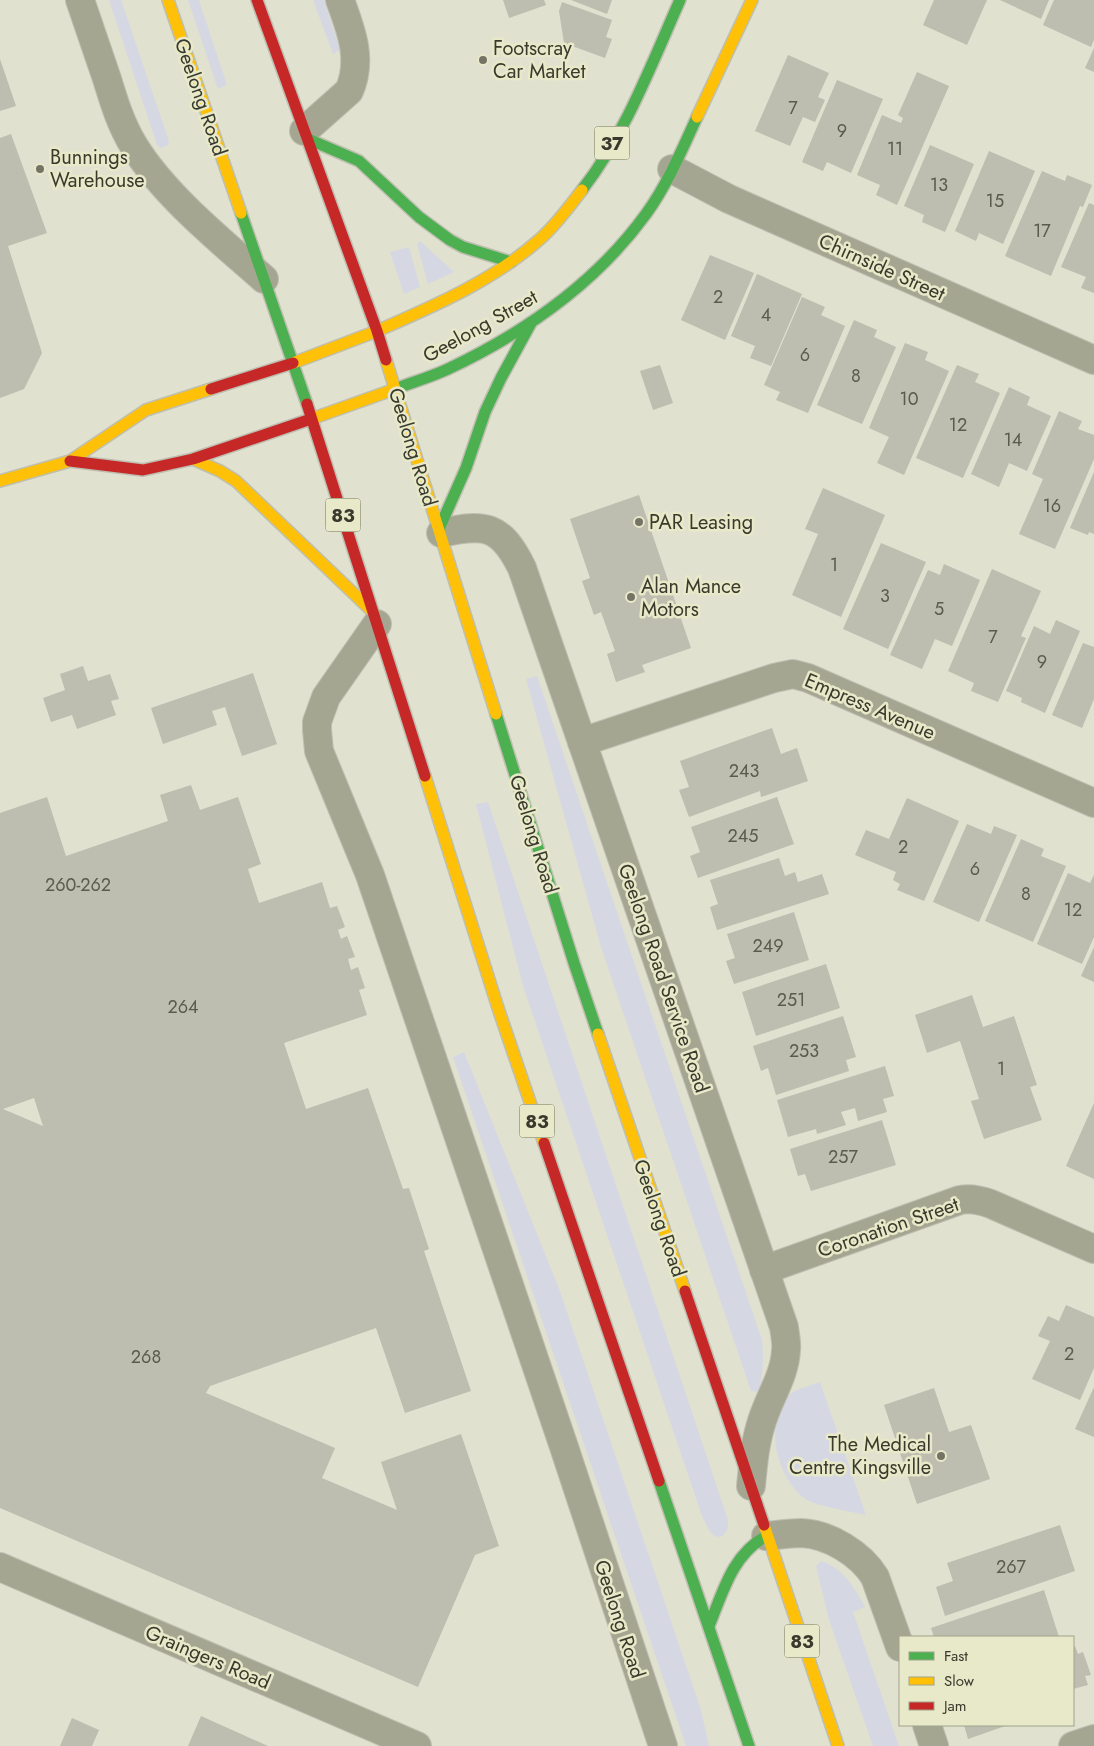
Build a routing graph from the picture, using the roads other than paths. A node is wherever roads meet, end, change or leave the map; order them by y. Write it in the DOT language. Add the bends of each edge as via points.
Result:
graph roads {
  1 [pos="80,0"];
  2 [pos="168,0"];
  3 [pos="256,0"];
  4 [pos="340,0"];
  5 [pos="680,0"];
  6 [pos="752,0"];
  7 [pos="306,135"];
  8 [pos="672,169"];
  9 [pos="511,262"];
  10 [pos="264,279"];
  11 [pos="532,322"];
  12 [pos="377,331"];
  13 [pos="1094,360"];
  14 [pos="293,363"];
  15 [pos="394,389"];
  16 [pos="311,418"];
  17 [pos="193,459"];
  18 [pos="70,461"];
  19 [pos="0,481"];
  20 [pos="440,531"];
  21 [pos="375,618"];
  22 [pos="582,742"];
  23 [pos="1094,803"];
  24 [pos="1094,1249"];
  25 [pos="764,1270"];
  26 [pos="751,1486"];
  27 [pos="766,1536"];
  28 [pos="0,1567"];
  29 [pos="709,1626"];
  30 [pos="899,1644"];
  31 [pos="927,1726"];
  32 [pos="1094,1739"];
  33 [pos="417,1746"];
  34 [pos="662,1746"];
  35 [pos="749,1746"];
  36 [pos="838,1746"];
  37 [pos="934,1746"];
  38 [pos="1073,1746"];
  1 -- 10 [label="street, Geelong Road" via="118,111 134,145 154,173 206,227"];
  2 -- 10 [label="main road, Geelong Road"];
  3 -- 7 [label="main road, Geelong Road"];
  4 -- 7 [label="street" via="354,42 356,65 352,83 349,91"];
  5 -- 9 [label="main road, Geelong Street / 37" via="611,144 589,179 541,237"];
  6 -- 8 [label="main road, Geelong Street"];
  7 -- 9 [label="main road" via="358,161 419,218 450,240"];
  7 -- 12 [label="main road, Geelong Road"];
  8 -- 11 [label="main road, Geelong Street" via="632,233 603,264"];
  8 -- 13 [label="street, Chirnside Street" via="729,200"];
  9 -- 12 [label="main road, Geelong Street / 37" via="415,315"];
  10 -- 14 [label="main road, Geelong Road"];
  11 -- 15 [label="main road, Geelong Street" via="446,370"];
  11 -- 20 [label="main road" via="491,398"];
  12 -- 14 [label="main road, Geelong Street / 37"];
  12 -- 15 [label="main road, Geelong Road / 83"];
  14 -- 16 [label="main road, Geelong Road"];
  14 -- 18 [label="main road, Geelong Street" via="146,410"];
  15 -- 16 [label="main road, Geelong Street"];
  15 -- 20 [label="main road, Geelong Road / 83"];
  16 -- 17 [label="main road, Geelong Street"];
  16 -- 21 [label="main road, Geelong Road / 83"];
  17 -- 18 [label="main road, Geelong Street" via="143,470"];
  17 -- 21 [label="main road" via="236,481"];
  18 -- 19 [label="main road, Geelong Street"];
  20 -- 22 [label="street, Geelong Road Service Road" via="481,527 495,533 510,547 522,568"];
  20 -- 26 [label="main road, Geelong Road / 83" via="574,963"];
  21 -- 29 [label="main road, Geelong Road / 83" via="498,1008"];
  21 -- 34 [label="street, Geelong Road" via="326,697 318,722 319,751 370,875"];
  22 -- 23 [label="street, Empress Avenue" via="793,674"];
  22 -- 25 [label="street, Geelong Road Service Road"];
  24 -- 25 [label="street, Coronation Street" via="991,1204 970,1199"];
  25 -- 26 [label="street, Geelong Road Service Road" via="784,1327 786,1353 758,1436"];
  26 -- 27 [label="main road, Geelong Road / 83"];
  27 -- 29 [label="main road" via="754,1542 736,1564"];
  27 -- 30 [label="street" via="817,1535 859,1558 876,1577"];
  27 -- 36 [label="main road, Geelong Road / 83"];
  28 -- 33 [label="street, Graingers Road"];
  29 -- 35 [label="main road, Geelong Road / 83"];
  31 -- 37 [label="street"];
  32 -- 38 [label="street"];
}
